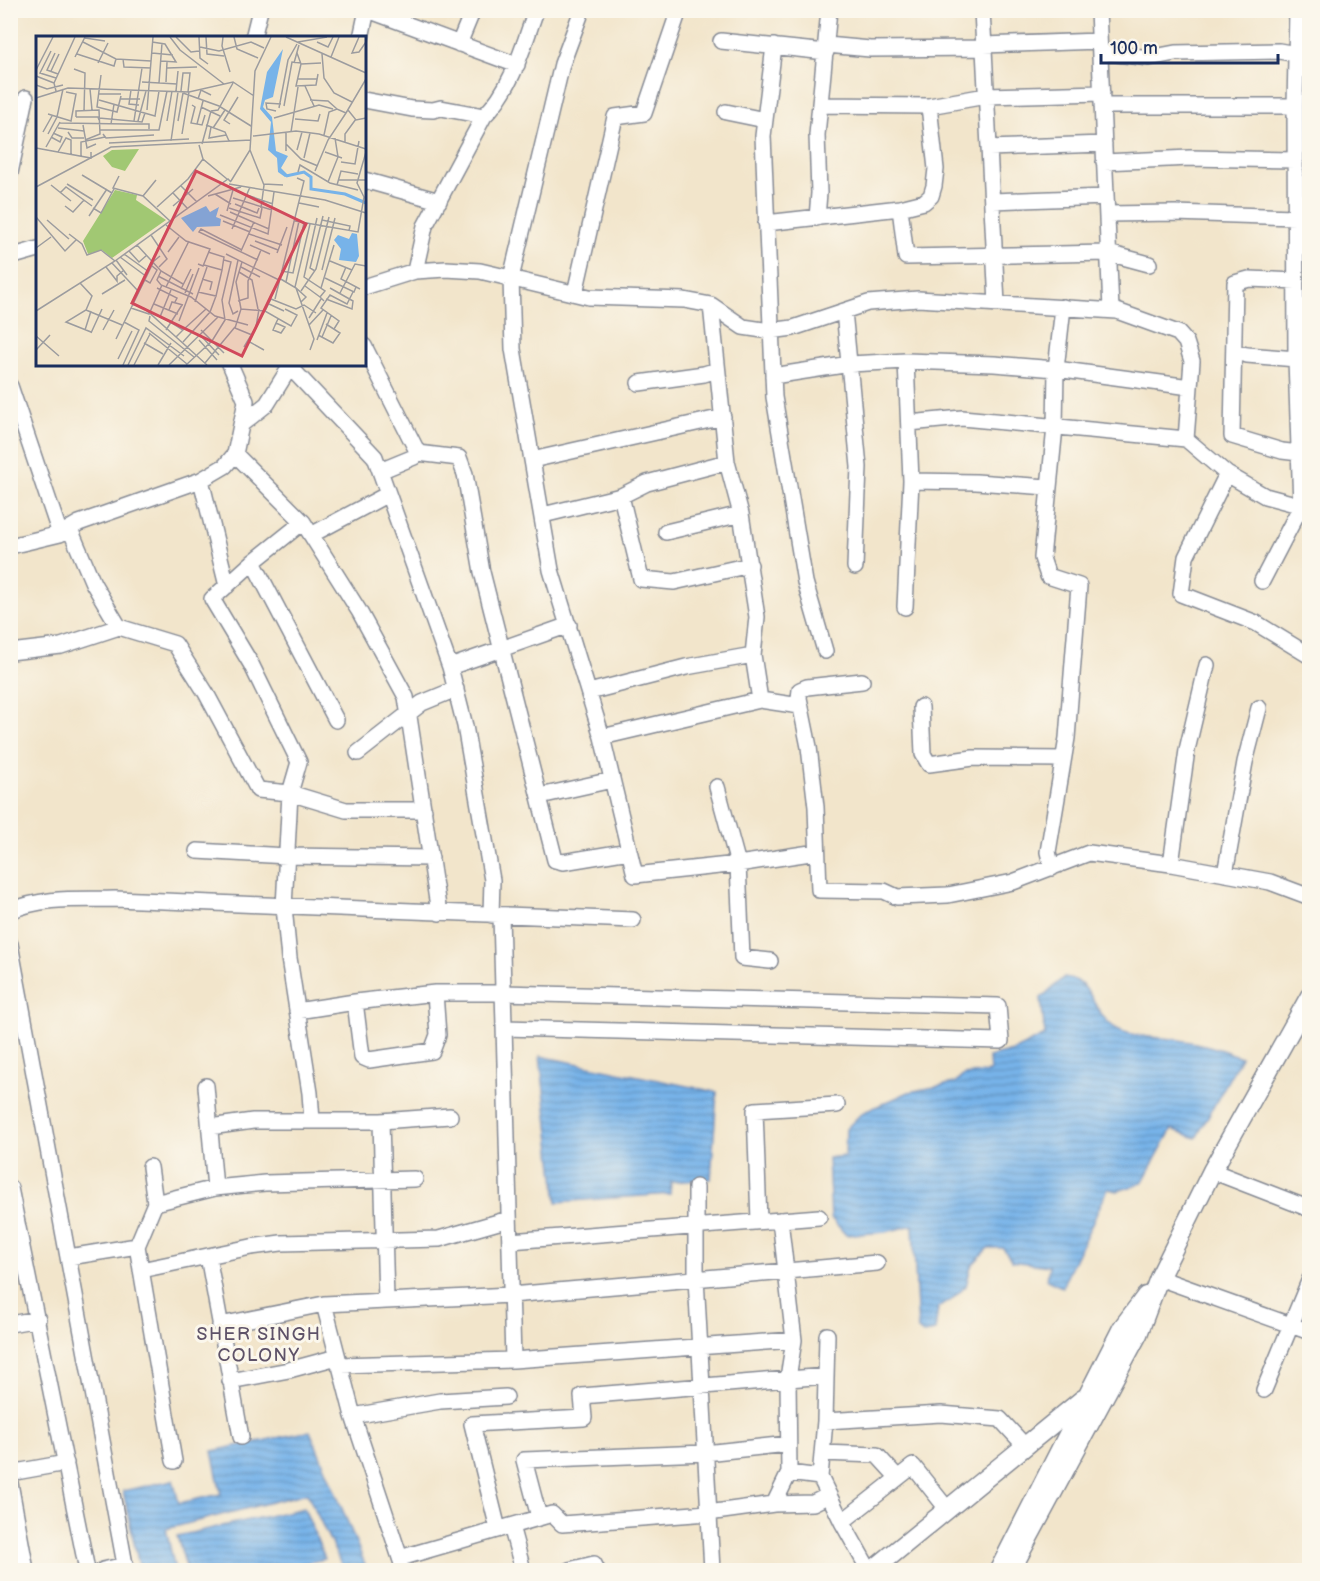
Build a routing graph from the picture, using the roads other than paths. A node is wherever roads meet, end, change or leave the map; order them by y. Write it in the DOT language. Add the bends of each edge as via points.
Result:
graph roads {
  1 [pos="260,10"];
  2 [pos="368,10"];
  3 [pos="472,10"];
  4 [pos="536,10"];
  5 [pos="582,10"];
  6 [pos="679,10"];
  7 [pos="830,10"];
  8 [pos="982,10"];
  9 [pos="1098,10"];
  10 [pos="1297,10"];
  11 [pos="254,36"];
  12 [pos="362,36"];
  13 [pos="721,41"];
  14 [pos="459,44"];
  15 [pos="774,46"];
  16 [pos="1100,46"];
  17 [pos="984,47"];
  18 [pos="826,49"];
  19 [pos="1296,54"];
  20 [pos="517,65"];
  21 [pos="1302,84"];
  22 [pos="986,96"];
  23 [pos="26,98"];
  24 [pos="366,100"];
  25 [pos="1102,100"];
  26 [pos="820,105"];
  27 [pos="929,106"];
  28 [pos="1295,106"];
  29 [pos="726,112"];
  30 [pos="484,116"];
  31 [pos="765,120"];
  32 [pos="1302,140"];
  33 [pos="1104,144"];
  34 [pos="989,148"];
  35 [pos="1295,160"];
  36 [pos="1104,162"];
  37 [pos="10,173"];
  38 [pos="366,181"];
  39 [pos="1106,197"];
  40 [pos="439,201"];
  41 [pos="992,201"];
  42 [pos="900,208"];
  43 [pos="1107,214"];
  44 [pos="817,218"];
  45 [pos="1295,218"];
  46 [pos="766,223"];
  47 [pos="36,250"];
  48 [pos="1108,253"];
  49 [pos="995,255"];
  50 [pos="10,257"];
  51 [pos="1149,264"];
  52 [pos="415,271"];
  53 [pos="511,278"];
  54 [pos="1296,281"];
  55 [pos="366,286"];
  56 [pos="575,294"];
  57 [pos="997,304"];
  58 [pos="711,305"];
  59 [pos="1063,307"];
  60 [pos="1111,310"];
  61 [pos="844,311"];
  62 [pos="1303,319"];
  63 [pos="770,332"];
  64 [pos="366,350"];
  65 [pos="1234,352"];
  66 [pos="906,361"];
  67 [pos="850,364"];
  68 [pos="231,366"];
  69 [pos="1056,369"];
  70 [pos="1301,369"];
  71 [pos="717,370"];
  72 [pos="772,376"];
  73 [pos="639,383"];
  74 [pos="10,387"];
  75 [pos="1190,387"];
  76 [pos="723,417"];
  77 [pos="243,423"];
  78 [pos="909,423"];
  79 [pos="1055,427"];
  80 [pos="1304,429"];
  81 [pos="1186,439"];
  82 [pos="235,453"];
  83 [pos="418,453"];
  84 [pos="1299,453"];
  85 [pos="532,460"];
  86 [pos="727,462"];
  87 [pos="380,471"];
  88 [pos="1227,474"];
  89 [pos="201,480"];
  90 [pos="911,481"];
  91 [pos="1048,487"];
  92 [pos="388,495"];
  93 [pos="621,496"];
  94 [pos="1305,507"];
  95 [pos="741,514"];
  96 [pos="543,515"];
  97 [pos="303,522"];
  98 [pos="65,532"];
  99 [pos="666,532"];
  100 [pos="311,535"];
  101 [pos="10,546"];
  102 [pos="253,562"];
  103 [pos="750,565"];
  104 [pos="855,567"];
  105 [pos="1262,581"];
  106 [pos="227,586"];
  107 [pos="905,607"];
  108 [pos="569,625"];
  109 [pos="119,627"];
  110 [pos="501,650"];
  111 [pos="825,651"];
  112 [pos="10,652"];
  113 [pos="753,655"];
  114 [pos="1310,656"];
  115 [pos="1207,665"];
  116 [pos="450,667"];
  117 [pos="862,681"];
  118 [pos="456,689"];
  119 [pos="589,692"];
  120 [pos="760,700"];
  121 [pos="800,706"];
  122 [pos="921,707"];
  123 [pos="1259,708"];
  124 [pos="408,713"];
  125 [pos="336,720"];
  126 [pos="602,737"];
  127 [pos="358,753"];
  128 [pos="1063,759"];
  129 [pos="612,780"];
  130 [pos="717,787"];
  131 [pos="290,793"];
  132 [pos="540,796"];
  133 [pos="423,810"];
  134 [pos="629,850"];
  135 [pos="197,851"];
  136 [pos="818,852"];
  137 [pos="287,856"];
  138 [pos="431,858"];
  139 [pos="738,864"];
  140 [pos="1171,864"];
  141 [pos="1052,868"];
  142 [pos="1225,874"];
  143 [pos="1310,897"];
  144 [pos="284,907"];
  145 [pos="10,911"];
  146 [pos="439,913"];
  147 [pos="496,915"];
  148 [pos="633,920"];
  149 [pos="10,944"];
  150 [pos="770,962"];
  151 [pos="435,993"];
  152 [pos="503,993"];
  153 [pos="1310,996"];
  154 [pos="355,1002"];
  155 [pos="16,1010"];
  156 [pos="297,1011"];
  157 [pos="504,1028"];
  158 [pos="206,1086"];
  159 [pos="837,1105"];
  160 [pos="450,1116"];
  161 [pos="312,1121"];
  162 [pos="381,1121"];
  163 [pos="210,1127"];
  164 [pos="150,1167"];
  165 [pos="1212,1171"];
  166 [pos="415,1179"];
  167 [pos="382,1181"];
  168 [pos="696,1187"];
  169 [pos="10,1188"];
  170 [pos="215,1188"];
  171 [pos="155,1203"];
  172 [pos="1310,1209"];
  173 [pos="819,1217"];
  174 [pos="509,1219"];
  175 [pos="780,1220"];
  176 [pos="759,1221"];
  177 [pos="696,1226"];
  178 [pos="384,1241"];
  179 [pos="510,1241"];
  180 [pos="137,1246"];
  181 [pos="208,1256"];
  182 [pos="69,1257"];
  183 [pos="877,1263"];
  184 [pos="141,1270"];
  185 [pos="786,1270"];
  186 [pos="696,1278"];
  187 [pos="1159,1278"];
  188 [pos="1310,1280"];
  189 [pos="511,1295"];
  190 [pos="386,1300"];
  191 [pos="324,1304"];
  192 [pos="38,1319"];
  193 [pos="10,1324"];
  194 [pos="220,1325"];
  195 [pos="1291,1325"];
  196 [pos="1310,1332"];
  197 [pos="827,1335"];
  198 [pos="794,1340"];
  199 [pos="699,1347"];
  200 [pos="513,1360"];
  201 [pos="338,1361"];
  202 [pos="826,1376"];
  203 [pos="788,1378"];
  204 [pos="230,1381"];
  205 [pos="701,1385"];
  206 [pos="1264,1390"];
  207 [pos="1088,1395"];
  208 [pos="506,1397"];
  209 [pos="353,1416"];
  210 [pos="825,1421"];
  211 [pos="241,1437"];
  212 [pos="788,1444"];
  213 [pos="1025,1446"];
  214 [pos="705,1453"];
  215 [pos="822,1453"];
  216 [pos="174,1461"];
  217 [pos="66,1463"];
  218 [pos="10,1473"];
  219 [pos="789,1473"];
  220 [pos="820,1477"];
  221 [pos="898,1478"];
  222 [pos="10,1483"];
  223 [pos="829,1495"];
  224 [pos="774,1504"];
  225 [pos="948,1510"];
  226 [pos="708,1513"];
  227 [pos="540,1517"];
  228 [pos="842,1522"];
  229 [pos="505,1527"];
  230 [pos="402,1564"];
  231 [pos="126,1568"];
  232 [pos="26,1570"];
  233 [pos="87,1570"];
  234 [pos="103,1570"];
  235 [pos="523,1570"];
  236 [pos="569,1570"];
  237 [pos="597,1570"];
  238 [pos="712,1570"];
  239 [pos="869,1570"];
  240 [pos="873,1570"];
  241 [pos="999,1570"];
  242 [pos="1011,1570"];
  1 -- 11 [label="street"];
  2 -- 12 [label="street"];
  2 -- 14 [label="street"];
  3 -- 14 [label="street"];
  4 -- 20 [label="street"];
  5 -- 53 [label="street" via="562,64"];
  6 -- 56 [label="street" via="644,113 615,117"];
  7 -- 18 [label="street"];
  8 -- 17 [label="street"];
  9 -- 16 [label="street"];
  10 -- 19 [label="street"];
  13 -- 15 [label="street"];
  14 -- 20 [label="street"];
  15 -- 18 [label="street"];
  15 -- 31 [label="street"];
  16 -- 17 [label="street"];
  16 -- 19 [label="street" via="1149,58 1175,53"];
  16 -- 25 [label="street"];
  17 -- 18 [label="street"];
  17 -- 22 [label="street"];
  18 -- 26 [label="street"];
  19 -- 21 [label="street"];
  20 -- 30 [label="street" via="495,105"];
  21 -- 28 [label="street"];
  22 -- 25 [label="street"];
  22 -- 27 [label="street"];
  22 -- 34 [label="street"];
  23 -- 37 [label="street"];
  24 -- 30 [label="street"];
  25 -- 28 [label="street"];
  25 -- 33 [label="street"];
  26 -- 27 [label="street"];
  26 -- 44 [label="street"];
  27 -- 42 [label="street" via="936,169 934,186 924,202"];
  28 -- 32 [label="street"];
  29 -- 31 [label="street"];
  30 -- 40 [label="street"];
  31 -- 46 [label="street"];
  32 -- 35 [label="street"];
  33 -- 34 [label="street"];
  33 -- 36 [label="street"];
  34 -- 41 [label="street"];
  35 -- 36 [label="street" via="1190,158"];
  35 -- 45 [label="street"];
  36 -- 39 [label="street"];
  38 -- 40 [label="street"];
  39 -- 41 [label="street"];
  39 -- 43 [label="street"];
  40 -- 52 [label="street" via="425,226"];
  41 -- 49 [label="street"];
  42 -- 44 [label="street"];
  42 -- 49 [label="street" via="906,257"];
  43 -- 45 [label="street"];
  43 -- 48 [label="street"];
  44 -- 46 [label="street"];
  45 -- 54 [label="street"];
  46 -- 63 [label="street"];
  47 -- 50 [label="street"];
  48 -- 49 [label="street"];
  48 -- 51 [label="street"];
  48 -- 60 [label="street"];
  49 -- 57 [label="street"];
  52 -- 53 [label="street" via="480,271"];
  52 -- 55 [label="street"];
  53 -- 56 [label="street"];
  53 -- 85 [label="street" via="513,349"];
  54 -- 62 [label="street"];
  54 -- 65 [label="street" via="1249,279 1235,283"];
  56 -- 58 [label="street"];
  57 -- 59 [label="street"];
  57 -- 61 [label="street" via="918,299 868,303"];
  58 -- 63 [label="street" via="743,327"];
  58 -- 71 [label="street"];
  59 -- 60 [label="street"];
  59 -- 69 [label="street"];
  60 -- 75 [label="street" via="1178,333 1186,342 1192,361"];
  61 -- 63 [label="street"];
  61 -- 67 [label="street"];
  62 -- 70 [label="street"];
  63 -- 72 [label="street"];
  64 -- 83 [label="street"];
  65 -- 70 [label="street"];
  65 -- 84 [label="street" via="1232,436 1282,452"];
  66 -- 67 [label="street"];
  66 -- 69 [label="street"];
  66 -- 78 [label="street"];
  67 -- 72 [label="street"];
  67 -- 104 [label="street" via="859,466"];
  68 -- 77 [label="street" via="246,401"];
  69 -- 75 [label="street"];
  69 -- 79 [label="street"];
  70 -- 80 [label="street"];
  71 -- 73 [label="street"];
  71 -- 76 [label="street"];
  72 -- 111 [label="street" via="805,582"];
  74 -- 98 [label="street"];
  75 -- 81 [label="street"];
  76 -- 85 [label="street"];
  76 -- 86 [label="street"];
  77 -- 82 [label="street"];
  77 -- 87 [label="street" via="267,404 290,367 375,457"];
  78 -- 79 [label="street" via="962,418"];
  78 -- 90 [label="street"];
  79 -- 81 [label="street"];
  79 -- 91 [label="street"];
  80 -- 84 [label="street"];
  81 -- 88 [label="street"];
  82 -- 89 [label="street" via="225,466"];
  82 -- 97 [label="street"];
  83 -- 87 [label="street"];
  83 -- 110 [label="street" via="459,458"];
  84 -- 94 [label="street"];
  85 -- 96 [label="street"];
  86 -- 93 [label="street" via="647,483"];
  86 -- 95 [label="street"];
  87 -- 92 [label="street"];
  88 -- 94 [label="street" via="1265,496"];
  88 -- 114 [label="street" via="1186,557 1181,594 1256,622"];
  89 -- 98 [label="street" via="79,523"];
  89 -- 106 [label="street"];
  90 -- 91 [label="street"];
  90 -- 107 [label="street"];
  91 -- 128 [label="street" via="1042,558 1048,576 1079,586"];
  92 -- 100 [label="street"];
  92 -- 116 [label="street"];
  93 -- 96 [label="street"];
  93 -- 103 [label="street" via="641,579 674,582"];
  94 -- 105 [label="street"];
  95 -- 99 [label="street"];
  95 -- 103 [label="street"];
  96 -- 108 [label="street" via="551,570"];
  97 -- 100 [label="street"];
  97 -- 102 [label="street"];
  98 -- 101 [label="street"];
  98 -- 109 [label="street"];
  100 -- 124 [label="street" via="397,678"];
  102 -- 106 [label="street"];
  102 -- 125 [label="street"];
  103 -- 113 [label="street" via="757,617"];
  106 -- 131 [label="street" via="212,600 251,664 299,762"];
  108 -- 110 [label="street"];
  108 -- 119 [label="street"];
  109 -- 112 [label="street" via="61,646"];
  109 -- 131 [label="street" via="175,644 206,693 255,787 264,792"];
  110 -- 116 [label="street"];
  110 -- 132 [label="street"];
  113 -- 119 [label="street" via="686,667"];
  113 -- 120 [label="street"];
  115 -- 140 [label="street" via="1187,750"];
  116 -- 118 [label="street"];
  117 -- 121 [label="street" via="807,687 800,690"];
  118 -- 124 [label="street"];
  118 -- 147 [label="street"];
  119 -- 126 [label="street"];
  120 -- 121 [label="street"];
  120 -- 126 [label="street"];
  121 -- 136 [label="street" via="809,747"];
  122 -- 128 [label="street" via="923,754 929,764 973,758"];
  123 -- 142 [label="street"];
  124 -- 127 [label="street"];
  124 -- 133 [label="street"];
  126 -- 129 [label="street"];
  128 -- 141 [label="street" via="1048,852"];
  129 -- 132 [label="street"];
  129 -- 134 [label="street"];
  130 -- 139 [label="street"];
  131 -- 133 [label="street" via="346,810"];
  131 -- 137 [label="street"];
  132 -- 134 [label="street" via="555,861"];
  133 -- 138 [label="street"];
  134 -- 139 [label="street" via="635,875"];
  135 -- 137 [label="street"];
  136 -- 139 [label="street"];
  136 -- 141 [label="street" via="819,890 884,891 897,897 981,890"];
  137 -- 138 [label="street"];
  137 -- 144 [label="street"];
  138 -- 146 [label="street"];
  139 -- 150 [label="street" via="742,958"];
  140 -- 141 [label="street" via="1089,853"];
  140 -- 142 [label="street"];
  142 -- 143 [label="street" via="1270,882"];
  144 -- 145 [label="street" via="115,899 48,900"];
  144 -- 146 [label="street"];
  144 -- 156 [label="street"];
  146 -- 147 [label="street"];
  147 -- 148 [label="street"];
  147 -- 152 [label="street"];
  149 -- 155 [label="street"];
  151 -- 152 [label="street"];
  151 -- 154 [label="street"];
  151 -- 154 [label="street" via="438,1035 432,1051 369,1060 362,1057"];
  152 -- 157 [label="street"];
  152 -- 157 [label="street" via="998,1006 1001,1041"];
  153 -- 165 [label="main road"];
  154 -- 156 [label="street"];
  155 -- 182 [label="street"];
  156 -- 161 [label="street"];
  157 -- 174 [label="street"];
  158 -- 163 [label="street"];
  159 -- 176 [label="street" via="755,1110"];
  160 -- 162 [label="street"];
  161 -- 162 [label="street"];
  161 -- 163 [label="street" via="254,1121"];
  162 -- 167 [label="street"];
  163 -- 170 [label="street"];
  164 -- 171 [label="street"];
  165 -- 172 [label="street"];
  165 -- 187 [label="main road"];
  166 -- 167 [label="street"];
  167 -- 170 [label="street"];
  167 -- 178 [label="street"];
  168 -- 177 [label="street"];
  169 -- 192 [label="street"];
  170 -- 171 [label="street"];
  171 -- 180 [label="street"];
  173 -- 175 [label="street"];
  174 -- 178 [label="street" via="439,1239"];
  174 -- 179 [label="street"];
  175 -- 176 [label="street"];
  175 -- 185 [label="street"];
  176 -- 177 [label="street"];
  177 -- 179 [label="street"];
  177 -- 186 [label="street"];
  178 -- 181 [label="street" via="281,1243"];
  178 -- 190 [label="street"];
  179 -- 189 [label="street"];
  180 -- 182 [label="street"];
  180 -- 184 [label="street"];
  181 -- 184 [label="street"];
  181 -- 194 [label="street"];
  182 -- 231 [label="street"];
  183 -- 185 [label="street"];
  184 -- 216 [label="street"];
  185 -- 186 [label="street"];
  185 -- 198 [label="street"];
  186 -- 189 [label="street"];
  186 -- 199 [label="street"];
  187 -- 195 [label="street"];
  187 -- 207 [label="main road" via="1122,1328"];
  187 -- 242 [label="main road" via="1138,1334"];
  188 -- 195 [label="street"];
  189 -- 190 [label="street"];
  189 -- 200 [label="street"];
  190 -- 191 [label="street"];
  191 -- 194 [label="street"];
  191 -- 201 [label="street"];
  192 -- 193 [label="street"];
  192 -- 217 [label="street"];
  194 -- 204 [label="street"];
  195 -- 196 [label="street"];
  195 -- 206 [label="street"];
  197 -- 202 [label="street"];
  198 -- 199 [label="street"];
  198 -- 203 [label="street"];
  199 -- 200 [label="street"];
  199 -- 205 [label="street"];
  200 -- 201 [label="street"];
  201 -- 204 [label="street"];
  201 -- 209 [label="street"];
  202 -- 203 [label="street"];
  202 -- 210 [label="street"];
  203 -- 205 [label="street"];
  203 -- 212 [label="street"];
  204 -- 211 [label="street"];
  205 -- 214 [label="street"];
  205 -- 229 [label="street" via="582,1396 584,1419 472,1424"];
  207 -- 213 [label="main road"];
  207 -- 241 [label="main road"];
  208 -- 209 [label="street" via="440,1401"];
  209 -- 230 [label="street"];
  210 -- 213 [label="street" via="941,1414 1000,1419"];
  210 -- 215 [label="street"];
  212 -- 214 [label="street"];
  212 -- 219 [label="street"];
  213 -- 225 [label="main road"];
  214 -- 226 [label="street"];
  214 -- 227 [label="street" via="524,1460"];
  215 -- 220 [label="street"];
  215 -- 221 [label="street" via="877,1455"];
  217 -- 218 [label="street"];
  217 -- 233 [label="street"];
  219 -- 220 [label="street"];
  219 -- 224 [label="street"];
  220 -- 223 [label="street"];
  221 -- 225 [label="street" via="913,1466"];
  221 -- 228 [label="street"];
  222 -- 232 [label="street"];
  223 -- 224 [label="street" via="813,1503"];
  223 -- 228 [label="street"];
  224 -- 226 [label="street"];
  225 -- 240 [label="main road"];
  226 -- 227 [label="street" via="562,1524 552,1514"];
  226 -- 238 [label="street"];
  227 -- 229 [label="street"];
  228 -- 239 [label="street"];
  229 -- 230 [label="street"];
  229 -- 235 [label="street"];
  231 -- 234 [label="street"];
  236 -- 237 [label="street" via="594,1564"];
}
